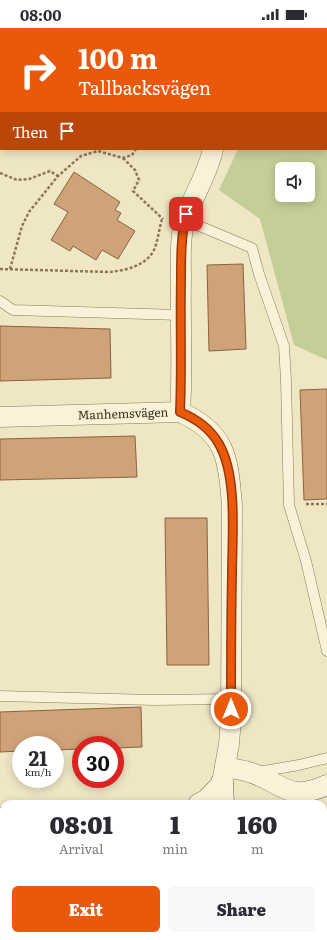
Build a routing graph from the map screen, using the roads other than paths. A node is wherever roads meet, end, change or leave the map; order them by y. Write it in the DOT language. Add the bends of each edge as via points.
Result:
graph roads {
  1 [pos="213,150"];
  2 [pos="185,220"];
  3 [pos="0,301"];
  4 [pos="180,315"];
  5 [pos="180,412"];
  6 [pos="0,417"];
  7 [pos="327,652"];
  8 [pos="0,696"];
  9 [pos="231,699"];
  10 [pos="327,758"];
  11 [pos="252,773"];
  12 [pos="223,785"];
  13 [pos="327,785"];
  14 [pos="206,800"];
  1 -- 2 [label="street" via="207,171"];
  2 -- 4 [label="street" via="182,236"];
  2 -- 7 [label="lane" via="252,248 284,346 289,505 306,561"];
  3 -- 4 [label="lane" via="13,310"];
  4 -- 5 [label="street"];
  5 -- 6 [label="street, Manhemsvägen"];
  5 -- 9 [label="street, Manhemsvägen" via="196,419 212,432 229,470 232,504"];
  8 -- 9 [label="lane"];
  9 -- 12 [label="street, Manhemsvägen" via="230,744"];
  10 -- 11 [label="lane"];
  11 -- 12 [label="street"];
  11 -- 13 [label="street" via="280,787 300,793"];
  12 -- 14 [label="street"];
}
